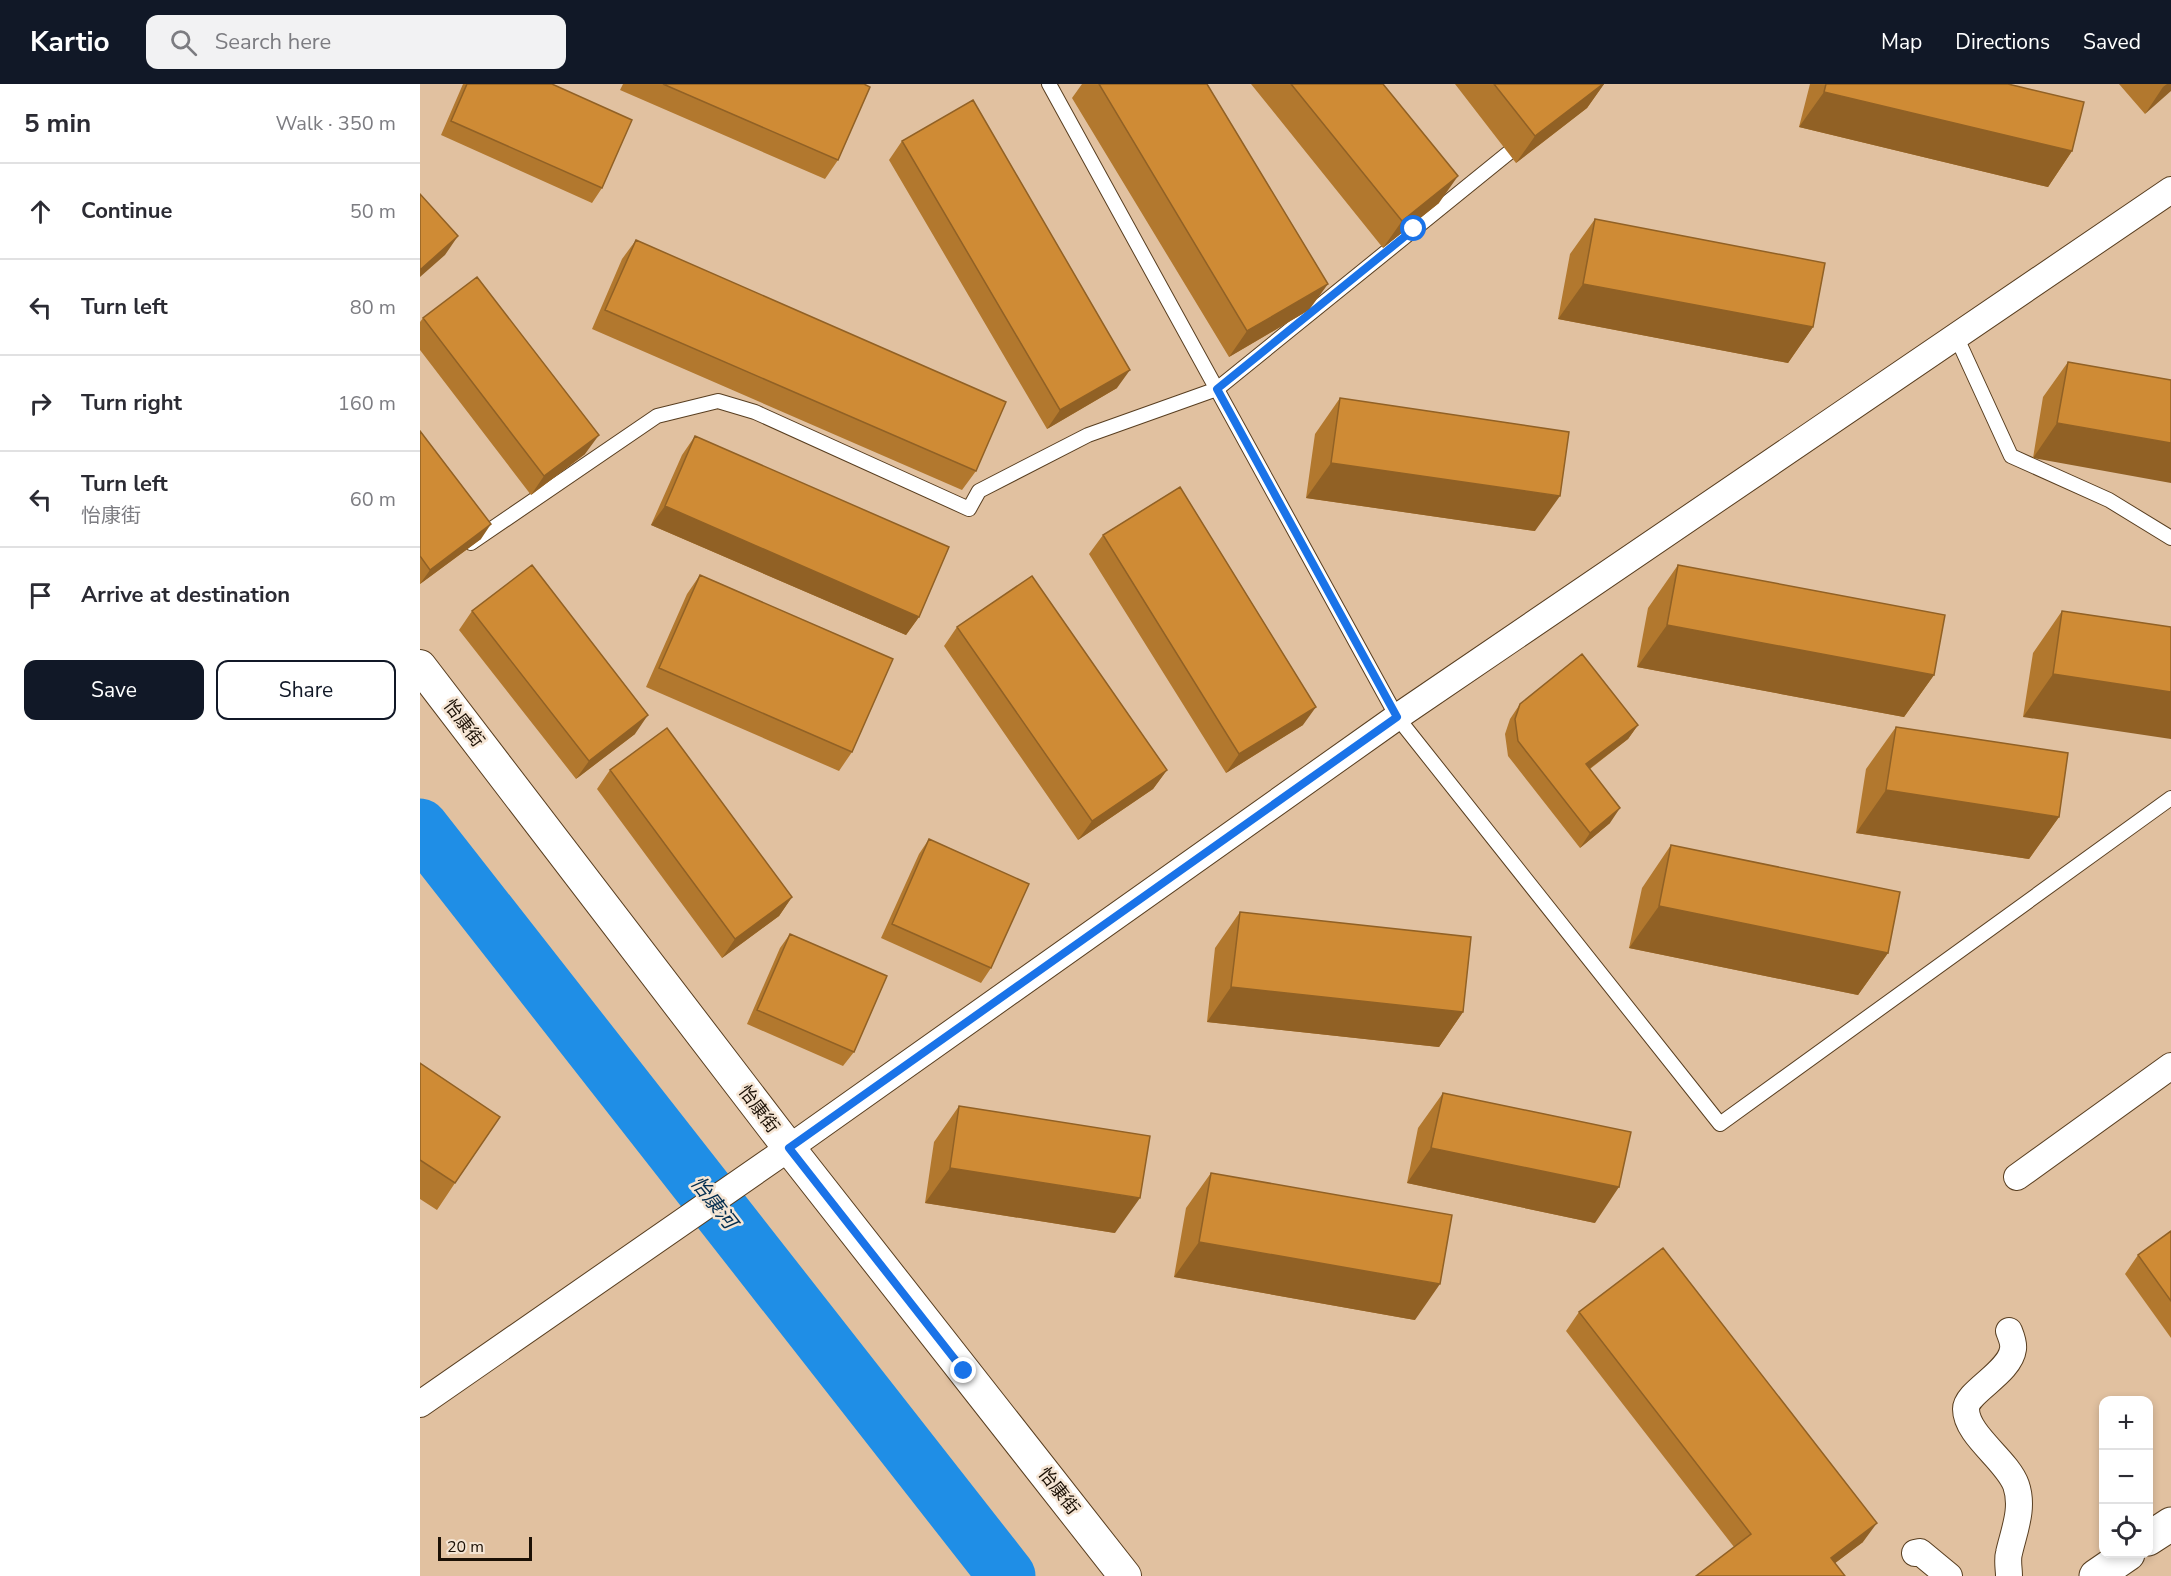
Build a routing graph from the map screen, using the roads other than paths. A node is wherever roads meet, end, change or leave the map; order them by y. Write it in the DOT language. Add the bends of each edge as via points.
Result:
graph roads {
  1 [pos="1049,84"];
  2 [pos="1529,136"];
  3 [pos="2171,190"];
  4 [pos="1956,336"];
  5 [pos="1217,389"];
  6 [pos="2171,538"];
  7 [pos="459,551"];
  8 [pos="420,666"];
  9 [pos="1397,717"];
  10 [pos="2171,798"];
  11 [pos="2171,1066"];
  12 [pos="789,1148"];
  13 [pos="2017,1177"];
  14 [pos="2010,1331"];
  15 [pos="420,1404"];
  16 [pos="2171,1524"];
  17 [pos="2153,1536"];
  18 [pos="1915,1553"];
  19 [pos="2122,1558"];
  20 [pos="1125,1576"];
  21 [pos="1949,1576"];
  22 [pos="2009,1576"];
  23 [pos="2096,1576"];
  1 -- 5 [label="lane"];
  2 -- 5 [label="lane"];
  3 -- 4 [label="street"];
  4 -- 6 [label="lane" via="2011,456 2109,500"];
  4 -- 9 [label="street"];
  5 -- 7 [label="lane" via="1088,435 979,491 969,509 755,412 718,401 657,416"];
  5 -- 9 [label="lane"];
  8 -- 12 [label="street, 怡康街"];
  9 -- 10 [label="lane" via="1720,1124"];
  9 -- 12 [label="street"];
  11 -- 13 [label="street"];
  12 -- 15 [label="street"];
  12 -- 20 [label="street, 怡康街"];
  14 -- 22 [label="street" via="2013,1348 2009,1358 1966,1406 1967,1419 2008,1471 2019,1499 2008,1556"];
  16 -- 17 [label="main road"];
  18 -- 21 [label="street" via="1920,1552"];
  19 -- 23 [label="main road"];
}
